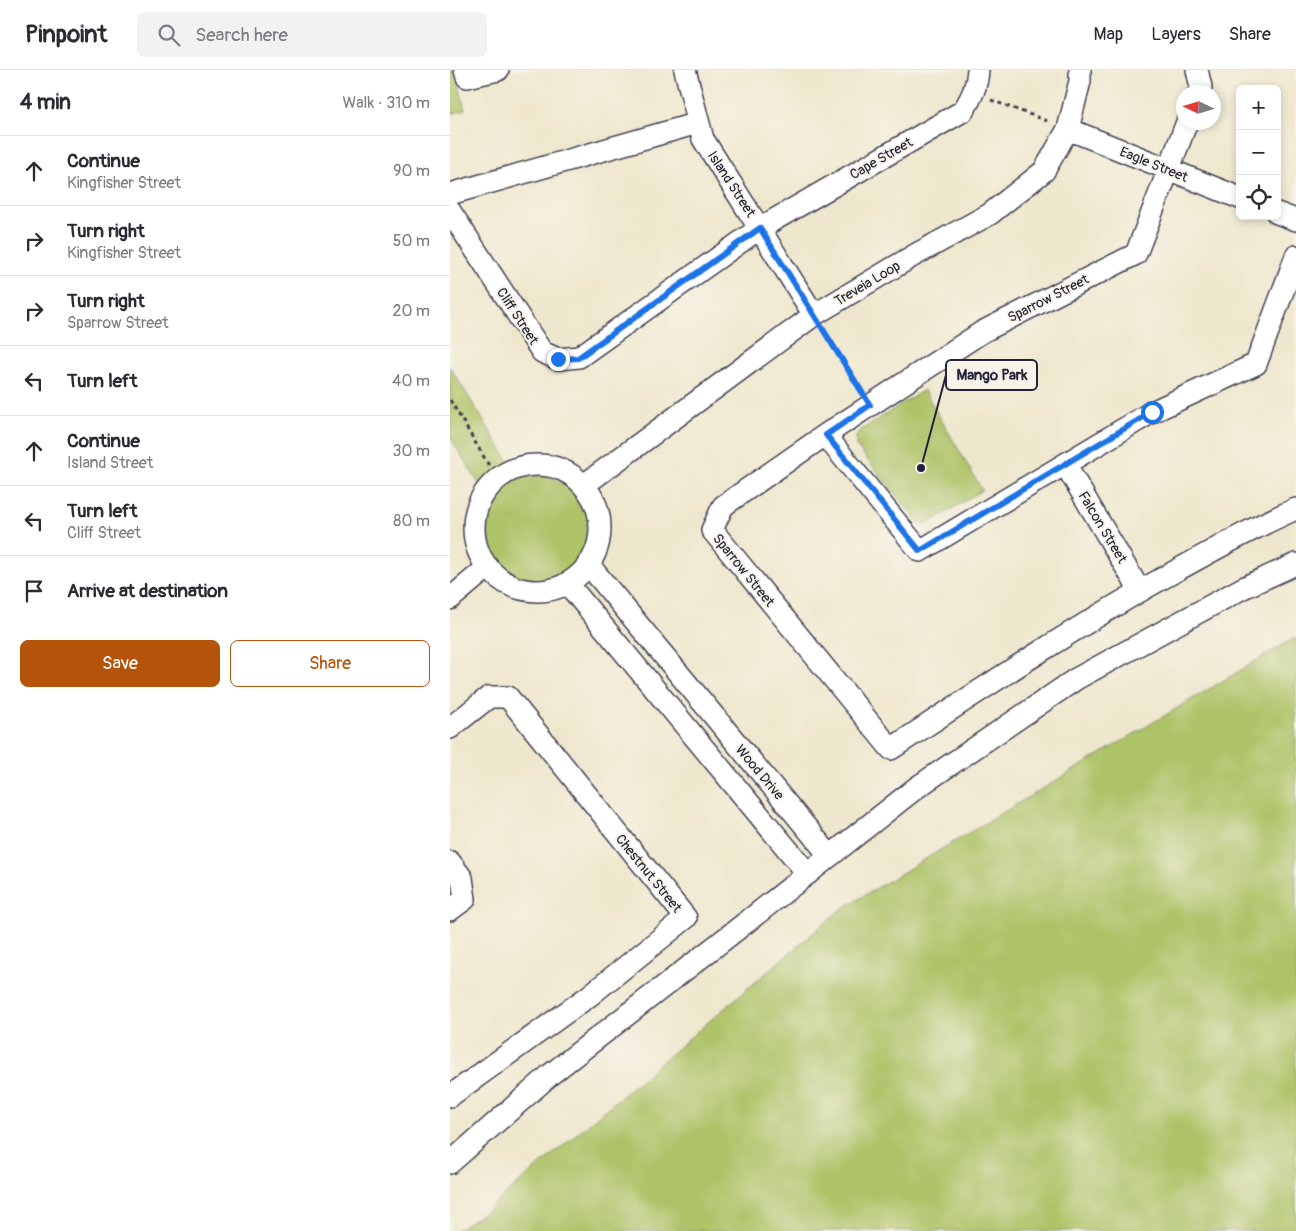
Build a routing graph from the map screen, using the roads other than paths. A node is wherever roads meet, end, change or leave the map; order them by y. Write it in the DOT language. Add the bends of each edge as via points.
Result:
graph roads {
  1 [pos="465,70"];
  2 [pos="498,70"];
  3 [pos="685,70"];
  4 [pos="978,70"];
  5 [pos="1080,70"];
  6 [pos="1197,70"];
  7 [pos="1201,85"];
  8 [pos="698,123"];
  9 [pos="1068,129"];
  10 [pos="1184,130"];
  11 [pos="1169,170"];
  12 [pos="450,194"];
  13 [pos="1236,196"];
  14 [pos="450,211"];
  15 [pos="1281,214"];
  16 [pos="1296,220"];
  17 [pos="760,228"];
  18 [pos="1296,256"];
  19 [pos="814,315"];
  20 [pos="826,435"];
  21 [pos="1065,464"];
  22 [pos="584,485"];
  23 [pos="1296,509"];
  24 [pos="588,564"];
  25 [pos="1296,564"];
  26 [pos="488,567"];
  27 [pos="567,583"];
  28 [pos="1140,590"];
  29 [pos="450,599"];
  30 [pos="690,688"];
  31 [pos="670,707"];
  32 [pos="450,728"];
  33 [pos="830,856"];
  34 [pos="450,862"];
  35 [pos="808,874"];
  36 [pos="450,910"];
  37 [pos="450,1096"];
  38 [pos="450,1163"];
  1 -- 2 [label="street" via="467,78"];
  3 -- 8 [label="street, Island Street"];
  4 -- 17 [label="street, Cape Street" via="974,94 963,110"];
  5 -- 9 [label="street, Treveia Loop"];
  6 -- 7 [label="street"];
  8 -- 12 [label="street"];
  8 -- 17 [label="street, Island Street" via="703,139"];
  9 -- 11 [label="street, Eagle Street"];
  9 -- 19 [label="street, Treveia Loop" via="1044,171 990,214"];
  10 -- 11 [label="street, Sparrow Street"];
  11 -- 13 [label="street, Eagle Street"];
  11 -- 20 [label="street, Sparrow Street" via="1136,254 982,332"];
  14 -- 17 [label="street, Cliff Street" via="542,352 558,359 578,358"];
  15 -- 16 [label="street"];
  17 -- 19 [label="street, Island Street"];
  18 -- 21 [label="street" via="1256,364 1152,412"];
  19 -- 22 [label="street, Treveia Loop"];
  20 -- 21 [label="street" via="920,551"];
  20 -- 28 [label="street, Sparrow Street" via="723,506 712,530 891,750 1009,670"];
  21 -- 28 [label="street, Falcon Street"];
  22 -- 24 [label="street" via="597,510 599,524 597,545"];
  22 -- 26 [label="street" via="569,473 551,466 532,465 514,469 497,479 484,493 476,511 474,531 478,550"];
  23 -- 28 [label="street, Sparrow Street" via="1260,524"];
  24 -- 27 [label="street"];
  24 -- 30 [label="street, Wood Drive"];
  25 -- 33 [label="street" via="1243,588 1076,679 916,788"];
  26 -- 27 [label="street" via="498,577 525,590 539,591"];
  26 -- 29 [label="street"];
  27 -- 31 [label="street, Wood Drive"];
  30 -- 31 [label="street"];
  30 -- 33 [label="street, Wood Drive"];
  31 -- 35 [label="street, Wood Drive"];
  32 -- 37 [label="street, Chestnut Street" via="489,697 508,697 686,918 589,996"];
  33 -- 35 [label="street"];
  34 -- 36 [label="street" via="462,878 465,899"];
  35 -- 38 [label="street" via="551,1074"];
}
